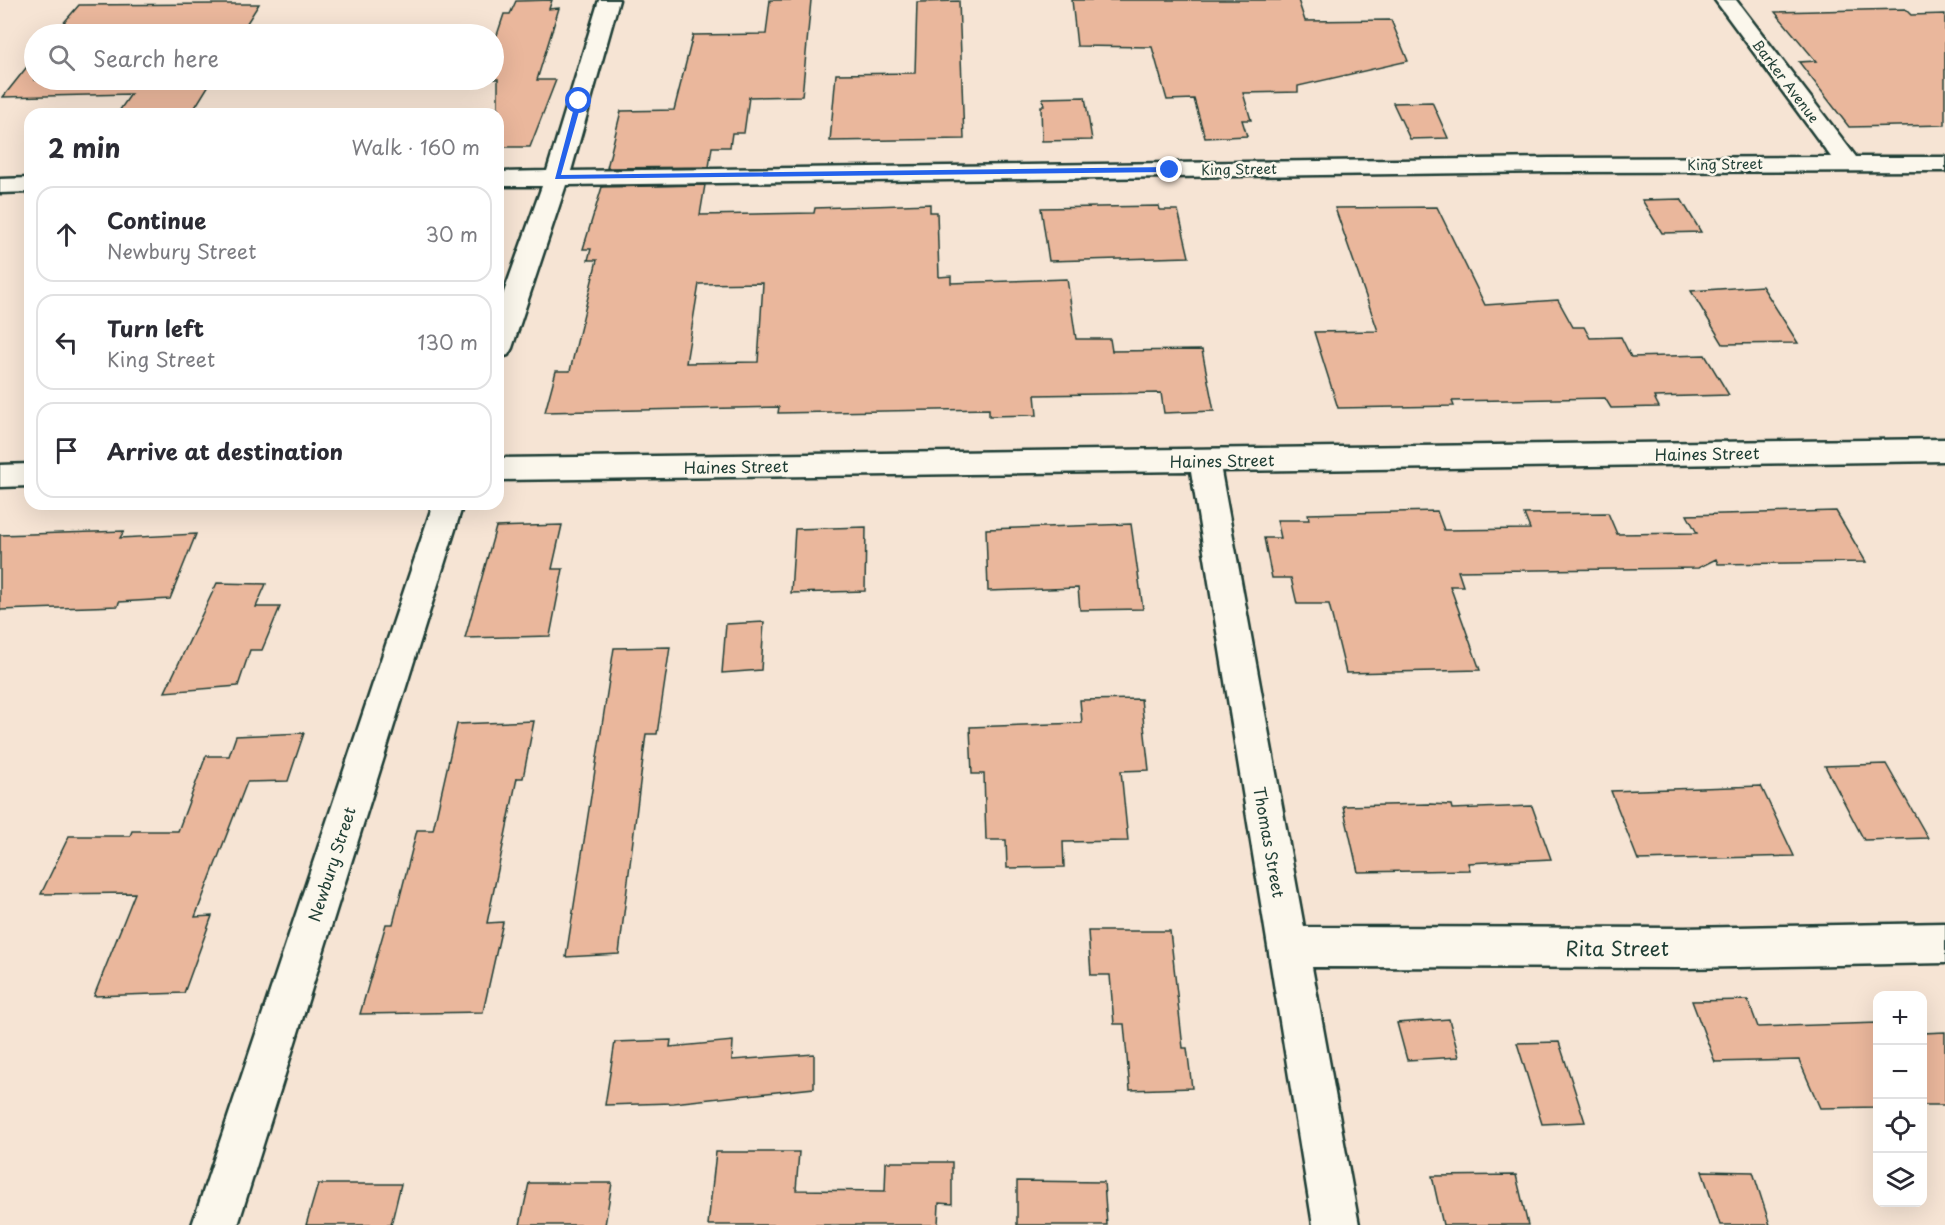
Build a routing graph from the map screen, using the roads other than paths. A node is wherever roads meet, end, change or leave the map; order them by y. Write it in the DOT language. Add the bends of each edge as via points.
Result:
graph roads {
  1 [pos="609,0"];
  2 [pos="1725,0"];
  3 [pos="1848,163"];
  4 [pos="1945,164"];
  5 [pos="557,177"];
  6 [pos="504,178"];
  7 [pos="24,185"];
  8 [pos="0,186"];
  9 [pos="504,331"];
  10 [pos="1945,450"];
  11 [pos="1204,460"];
  12 [pos="504,469"];
  13 [pos="24,475"];
  14 [pos="0,476"];
  15 [pos="446,510"];
  16 [pos="1945,942"];
  17 [pos="1288,947"];
  18 [pos="215,1225"];
  19 [pos="1336,1225"];
  1 -- 5 [label="street"];
  2 -- 3 [label="street, Barker Avenue"];
  3 -- 4 [label="street, King Street"];
  3 -- 5 [label="street, King Street"];
  5 -- 6 [label="street, King Street"];
  5 -- 9 [label="street"];
  7 -- 8 [label="street"];
  10 -- 11 [label="street, Haines Street"];
  11 -- 12 [label="street, Haines Street"];
  11 -- 17 [label="street, Thomas Street"];
  13 -- 14 [label="street"];
  15 -- 18 [label="street, Newbury Street"];
  16 -- 17 [label="street, Rita Street" via="1685,948"];
  17 -- 19 [label="street, Thomas Street"];
}
